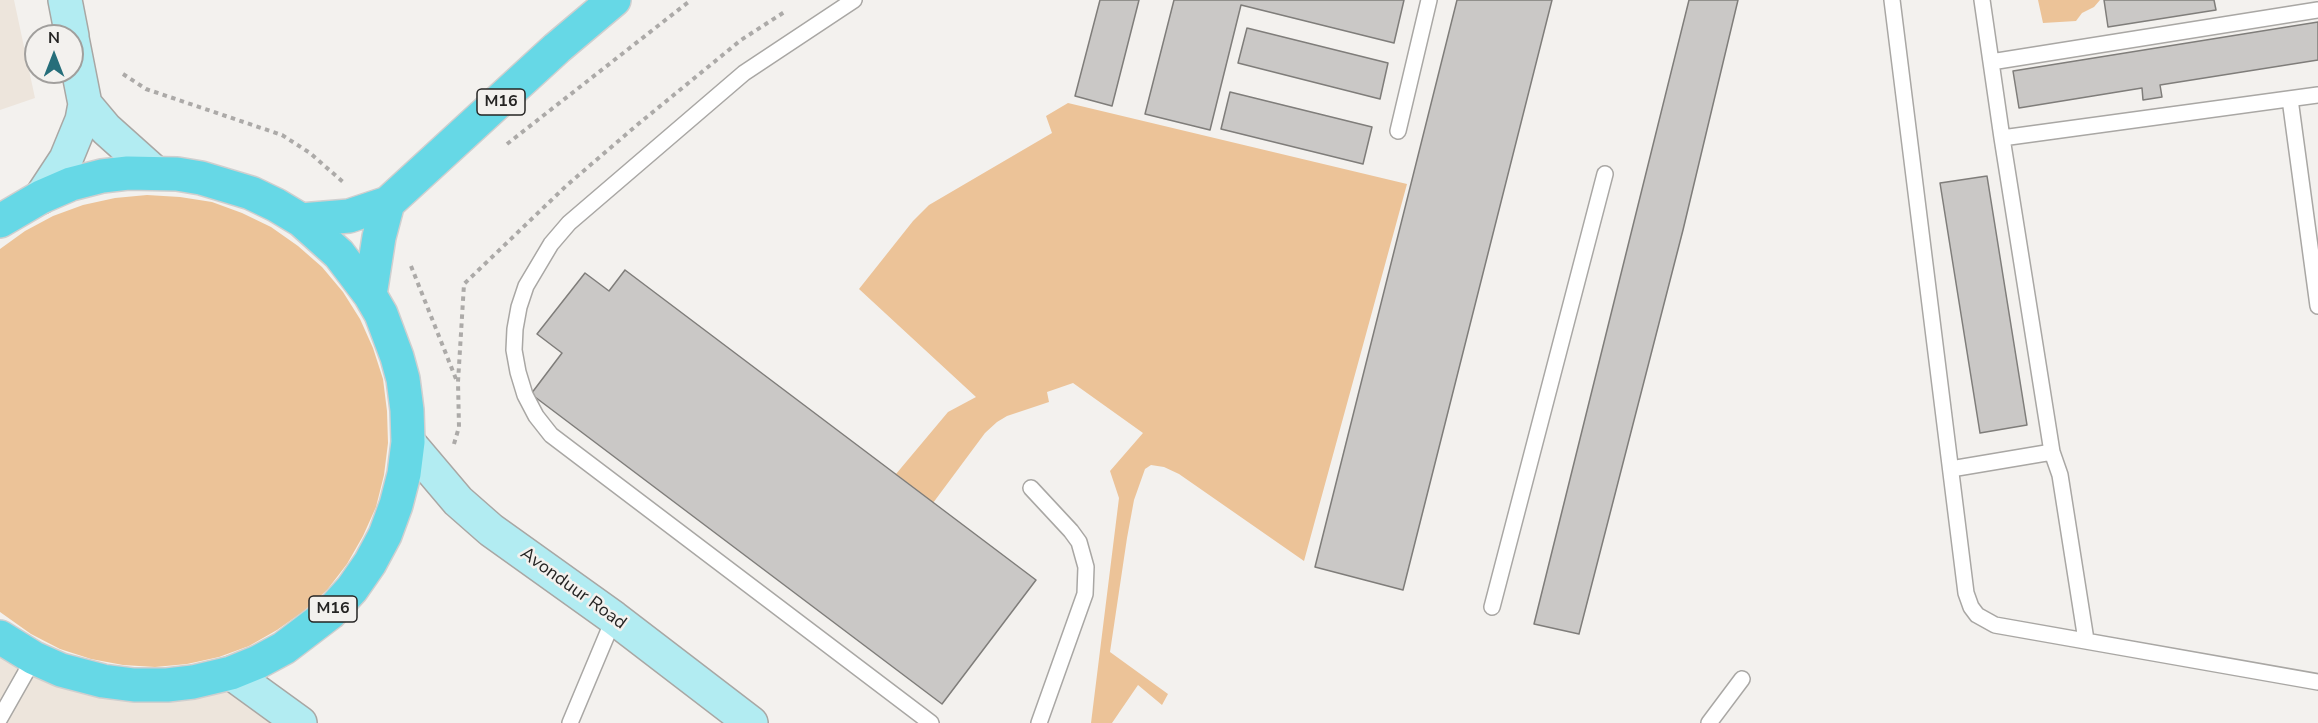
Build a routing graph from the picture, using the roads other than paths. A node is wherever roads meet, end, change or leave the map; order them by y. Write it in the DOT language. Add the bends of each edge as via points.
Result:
graph roads {
  1 [pos="65,0"];
  2 [pos="614,0"];
  3 [pos="854,0"];
  4 [pos="1429,0"];
  5 [pos="1892,0"];
  6 [pos="1982,0"];
  7 [pos="2318,10"];
  8 [pos="70,24"];
  9 [pos="1991,62"];
  10 [pos="81,84"];
  11 [pos="2318,95"];
  12 [pos="2290,99"];
  13 [pos="85,104"];
  14 [pos="1398,131"];
  15 [pos="2002,138"];
  16 [pos="154,172"];
  17 [pos="1605,174"];
  18 [pos="41,196"];
  19 [pos="388,204"];
  20 [pos="301,220"];
  21 [pos="0,221"];
  22 [pos="370,295"];
  23 [pos="2318,306"];
  24 [pos="408,442"];
  25 [pos="2052,452"];
  26 [pos="1951,469"];
  27 [pos="1030,488"];
  28 [pos="1492,607"];
  29 [pos="614,618"];
  30 [pos="0,637"];
  31 [pos="2086,640"];
  32 [pos="34,658"];
  33 [pos="231,672"];
  34 [pos="1742,679"];
  35 [pos="2318,682"];
  36 [pos="0,718"];
  37 [pos="300,723"];
  38 [pos="570,723"];
  39 [pos="751,723"];
  40 [pos="931,723"];
  41 [pos="1040,723"];
  42 [pos="1709,723"];
  1 -- 8 [label="street"];
  2 -- 19 [label="main road, M16"];
  3 -- 40 [label="lane" via="744,73 569,223 551,244 526,286 515,328 514,350 525,395 551,435"];
  4 -- 14 [label="lane"];
  5 -- 26 [label="lane"];
  6 -- 9 [label="lane"];
  7 -- 9 [label="lane"];
  9 -- 15 [label="lane"];
  10 -- 13 [label="street"];
  11 -- 12 [label="lane"];
  12 -- 15 [label="lane"];
  12 -- 23 [label="lane"];
  13 -- 16 [label="street" via="106,129"];
  13 -- 18 [label="street" via="72,146"];
  15 -- 25 [label="lane"];
  16 -- 18 [label="main road, M16" via="102,176"];
  16 -- 20 [label="main road, M16" via="225,183"];
  17 -- 28 [label="lane"];
  18 -- 21 [label="main road, M16"];
  19 -- 20 [label="main road, M16" via="349,216"];
  19 -- 22 [label="main road"];
  20 -- 22 [label="main road, M16" via="339,254"];
  22 -- 24 [label="main road, M16" via="398,357"];
  24 -- 29 [label="street, Avonduur Road" via="458,501 491,530"];
  24 -- 33 [label="main road, M16" via="393,515 370,563 352,589 330,613 284,648"];
  25 -- 26 [label="lane"];
  25 -- 31 [label="lane" via="2060,476"];
  26 -- 31 [label="lane" via="1971,607 1995,625"];
  27 -- 41 [label="lane" via="1071,531 1086,567 1085,594"];
  29 -- 38 [label="lane"];
  29 -- 39 [label="street, Avonduur Road"];
  30 -- 32 [label="main road, M16"];
  31 -- 35 [label="lane"];
  32 -- 33 [label="main road, M16" via="82,676 134,685 193,682"];
  32 -- 36 [label="lane"];
  33 -- 37 [label="street"];
  34 -- 42 [label="lane"];
}
